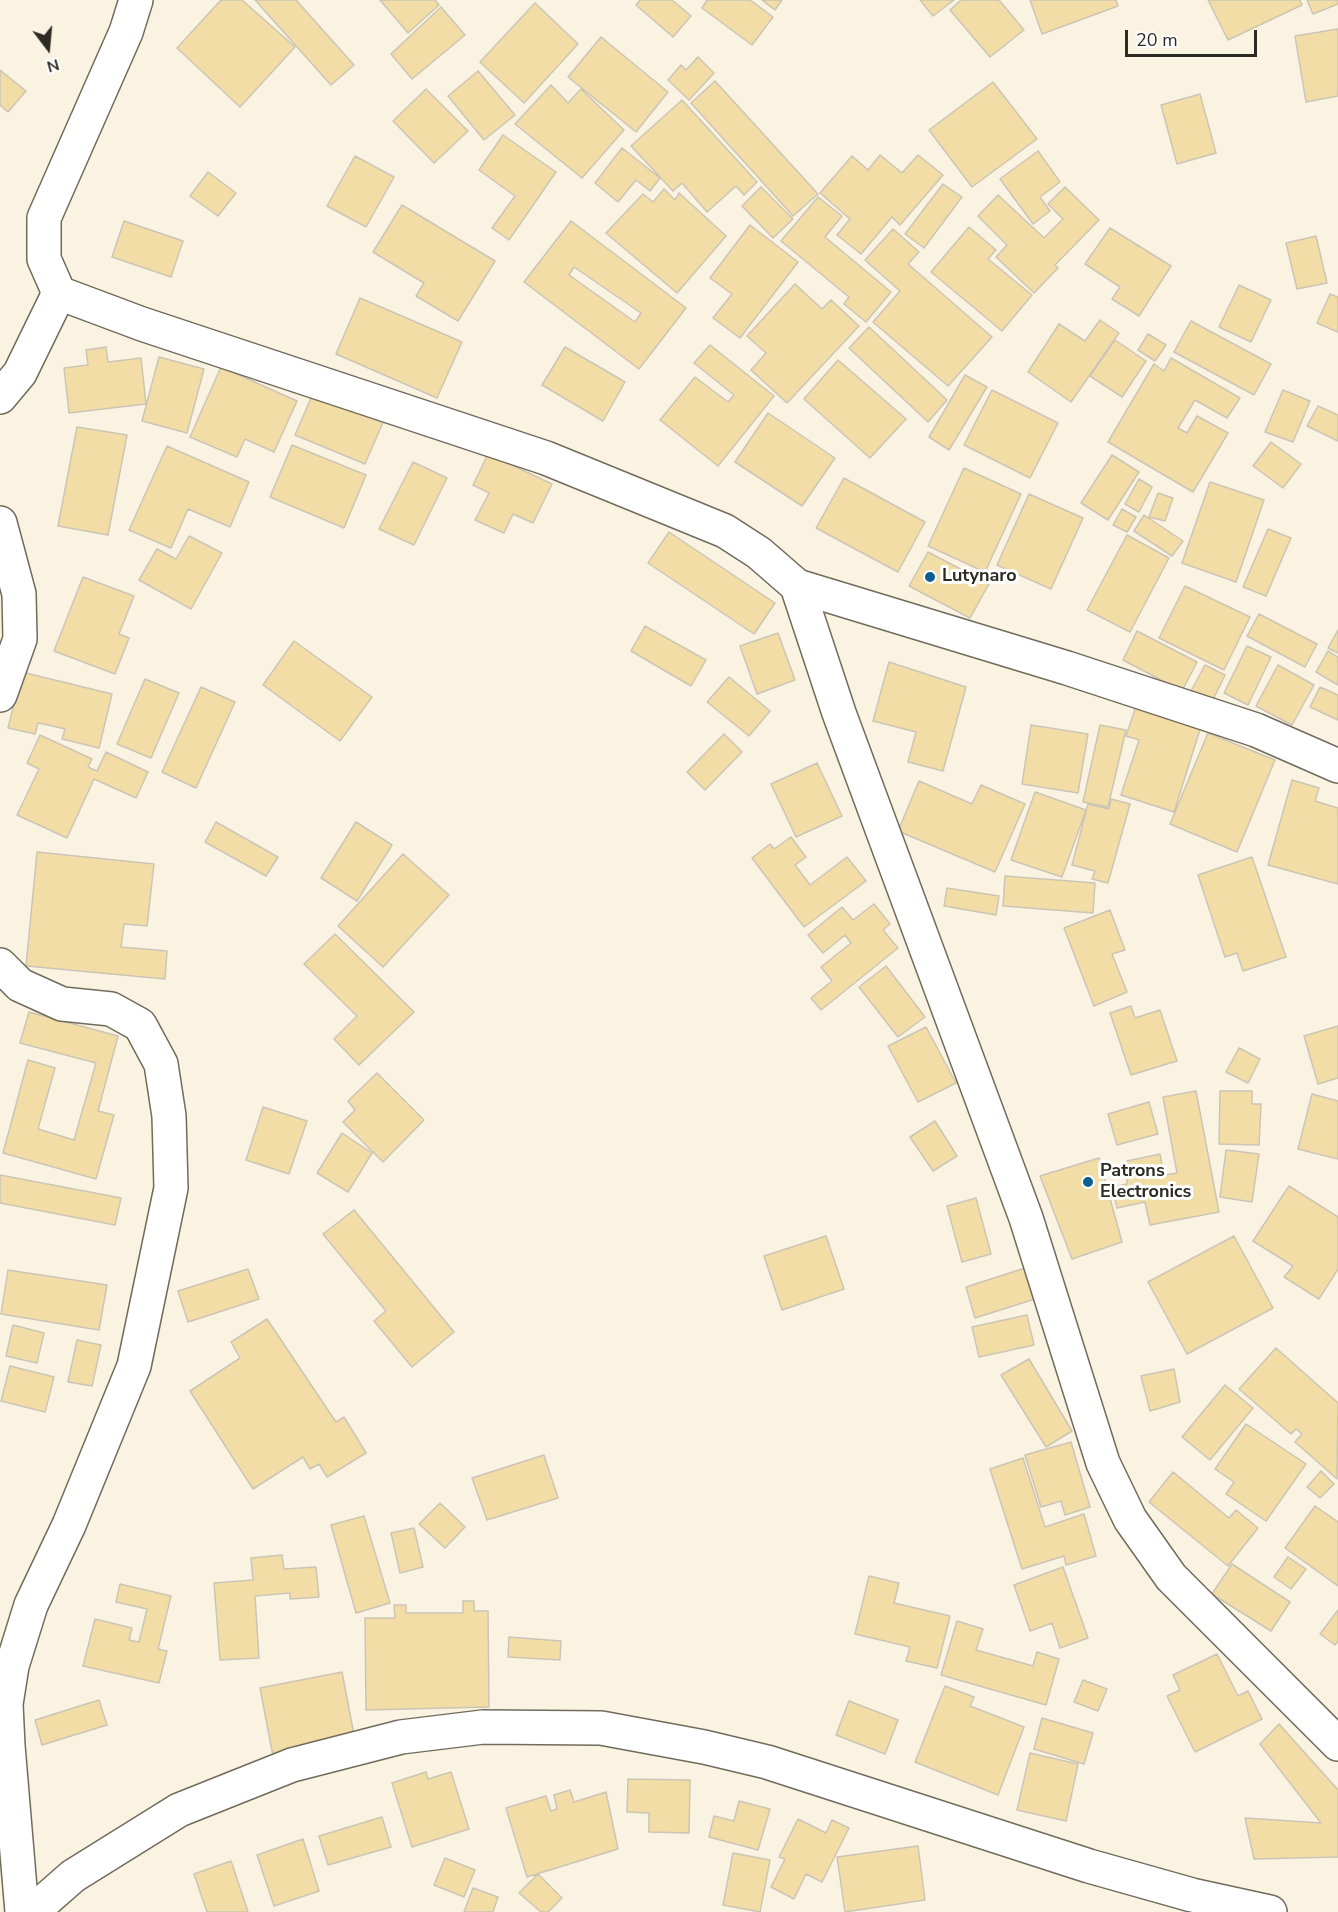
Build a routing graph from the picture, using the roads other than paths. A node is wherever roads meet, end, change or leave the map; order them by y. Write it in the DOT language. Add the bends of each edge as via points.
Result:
graph roads {
  1 [pos="136,0"];
  2 [pos="59,293"];
  3 [pos="0,397"];
  4 [pos="0,523"];
  5 [pos="797,586"];
  6 [pos="0,695"];
  7 [pos="1338,766"];
  8 [pos="0,965"];
  9 [pos="1338,1744"];
  10 [pos="22,1912"];
  11 [pos="32,1912"];
  12 [pos="1270,1912"];
  1 -- 2 [label="main road" via="126,32 44,218 44,259"];
  2 -- 3 [label="main road" via="20,373"];
  2 -- 5 [label="main road" via="546,458 725,531"];
  4 -- 6 [label="main road" via="19,594 20,639"];
  5 -- 7 [label="main road" via="1256,730"];
  5 -- 9 [label="main road" via="843,724 1026,1218 1103,1462 1130,1519 1171,1578"];
  8 -- 10 [label="main road" via="20,985 62,1004 111,1009 140,1025 161,1064 169,1116 171,1188 134,1366 69,1525 31,1605 12,1666 6,1704"];
  11 -- 12 [label="main road" via="73,1875 178,1810 292,1765 401,1737 483,1727 601,1728 725,1752 767,1762 1089,1866"];
}
